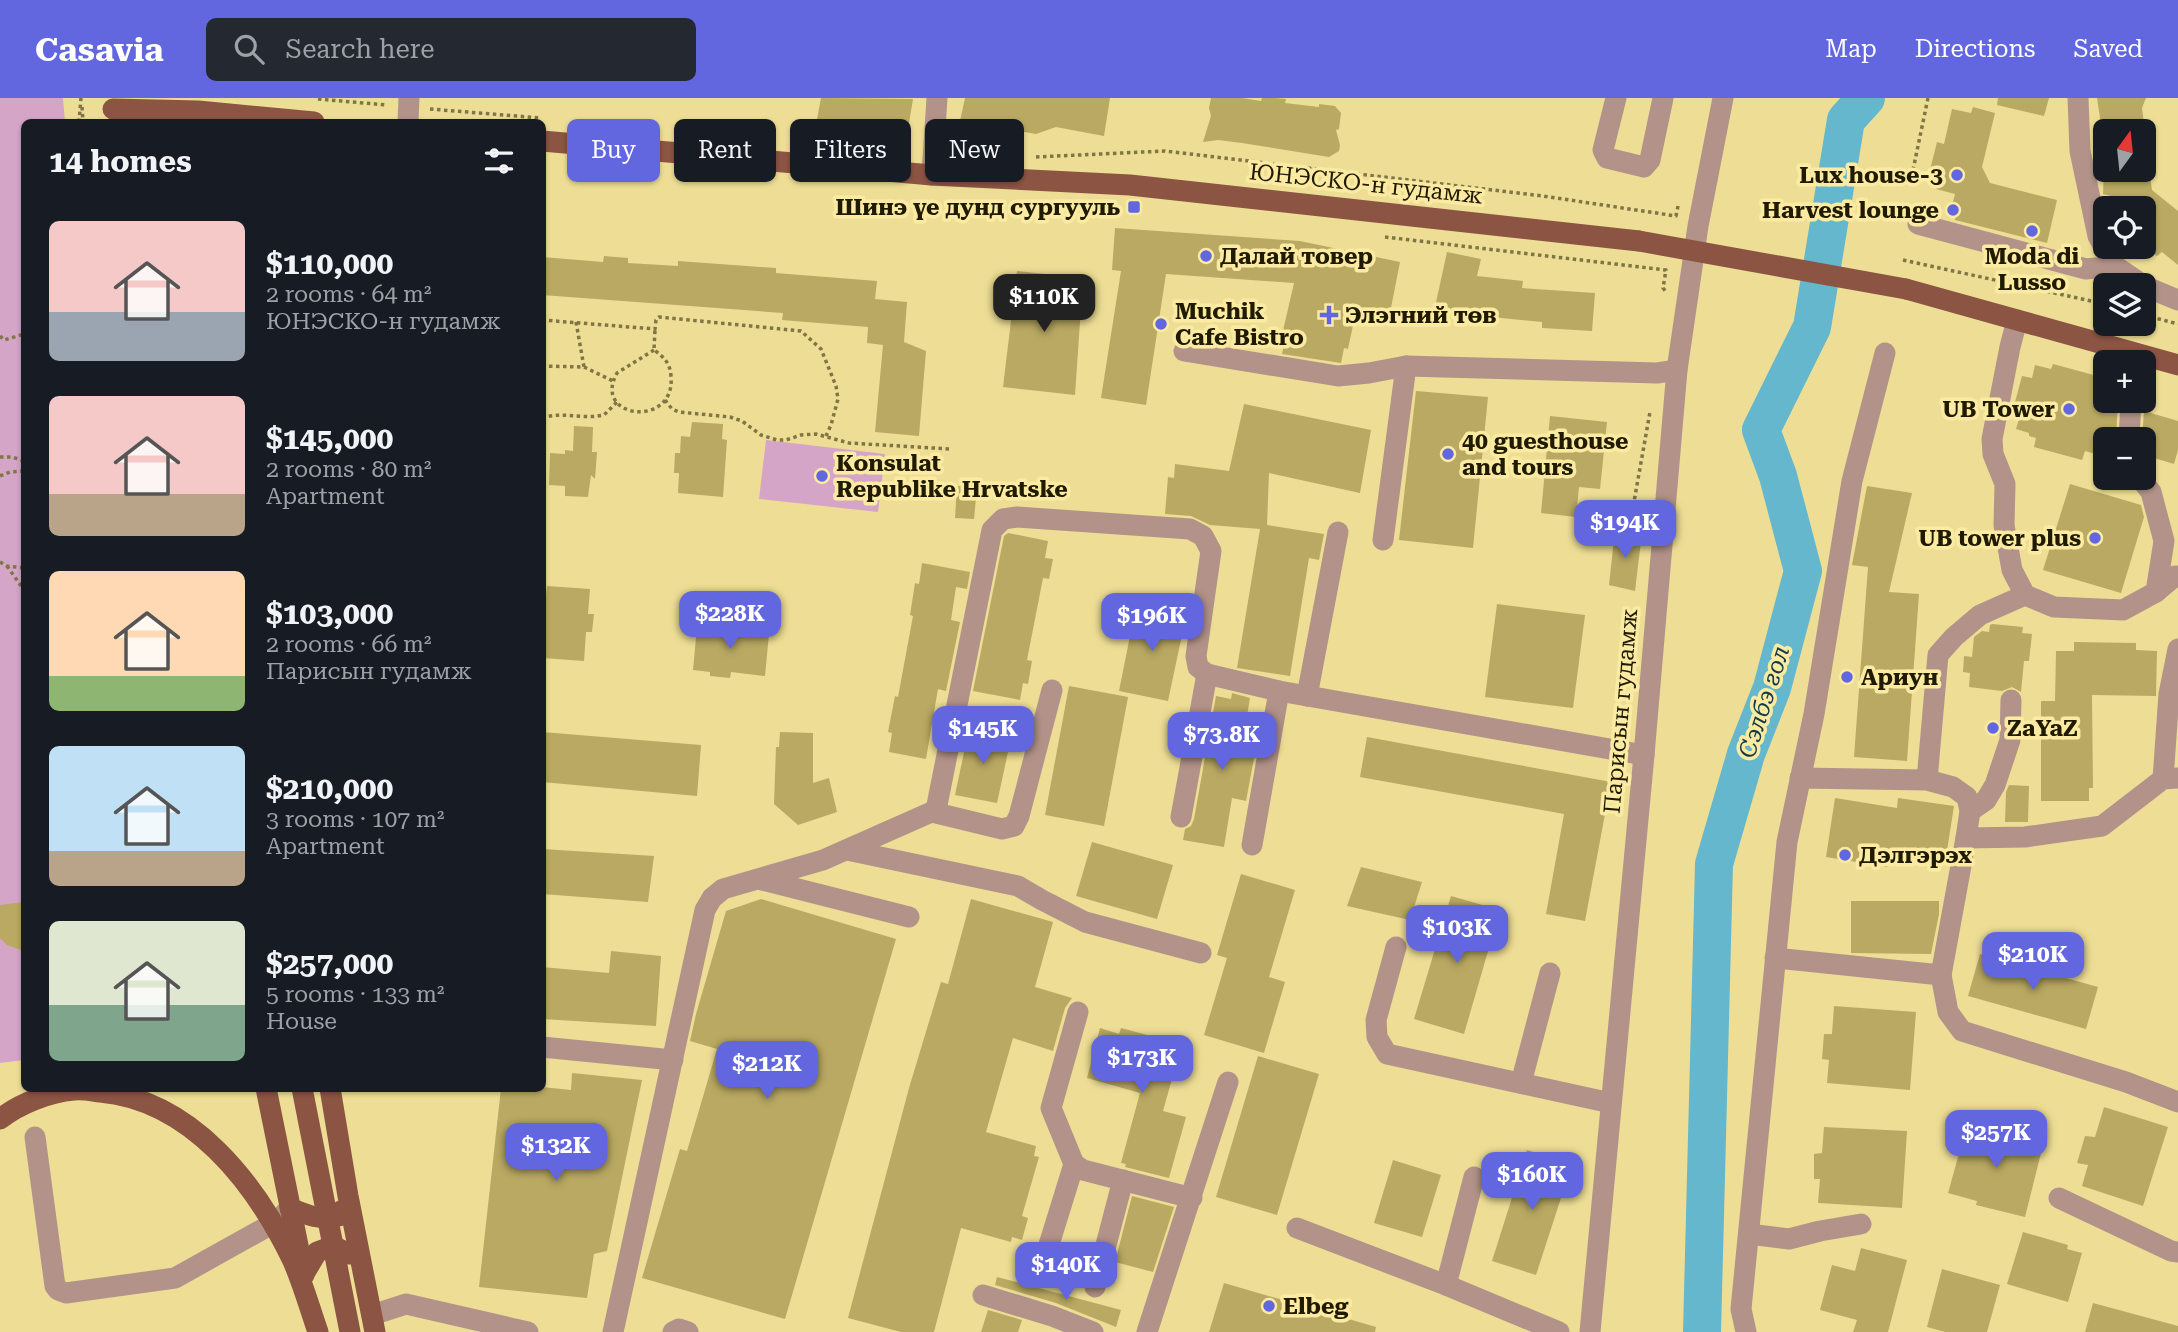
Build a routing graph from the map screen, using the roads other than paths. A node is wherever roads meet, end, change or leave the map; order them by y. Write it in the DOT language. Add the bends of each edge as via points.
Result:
graph roads {
  1 [pos="409,98"];
  2 [pos="937,98"];
  3 [pos="1616,98"];
  4 [pos="1664,98"];
  5 [pos="1723,98"];
  6 [pos="2078,98"];
  7 [pos="198,111"];
  8 [pos="110,113"];
  9 [pos="182,119"];
  10 [pos="282,119"];
  11 [pos="408,119"];
  12 [pos="936,119"];
  13 [pos="546,141"];
  14 [pos="925,174"];
  15 [pos="1024,180"];
  16 [pos="1918,224"];
  17 [pos="2115,267"];
  18 [pos="2124,273"];
  19 [pos="2156,291"];
  20 [pos="2178,300"];
  21 [pos="2017,320"];
  22 [pos="2111,350"];
  23 [pos="1184,351"];
  24 [pos="1885,354"];
  25 [pos="2156,361"];
  26 [pos="2178,365"];
  27 [pos="1406,366"];
  28 [pos="1677,370"];
  29 [pos="2149,490"];
  30 [pos="1338,531"];
  31 [pos="1383,540"];
  32 [pos="2178,576"];
  33 [pos="2156,592"];
  34 [pos="2025,595"];
  35 [pos="2178,649"];
  36 [pos="1207,674"];
  37 [pos="1052,690"];
  38 [pos="1279,691"];
  39 [pos="1307,696"];
  40 [pos="2011,700"];
  41 [pos="1644,755"];
  42 [pos="1800,778"];
  43 [pos="2170,779"];
  44 [pos="1927,780"];
  45 [pos="1970,811"];
  46 [pos="932,812"];
  47 [pos="1181,817"];
  48 [pos="1966,838"];
  49 [pos="1252,845"];
  50 [pos="846,850"];
  51 [pos="760,879"];
  52 [pos="909,916"];
  53 [pos="1396,947"];
  54 [pos="1201,954"];
  55 [pos="1774,958"];
  56 [pos="1550,973"];
  57 [pos="1941,975"];
  58 [pos="1078,1013"];
  59 [pos="546,1047"];
  60 [pos="673,1060"];
  61 [pos="1228,1082"];
  62 [pos="1521,1083"];
  63 [pos="64,1092"];
  64 [pos="100,1092"];
  65 [pos="267,1092"];
  66 [pos="303,1092"];
  67 [pos="331,1092"];
  68 [pos="2178,1102"];
  69 [pos="1611,1103"];
  70 [pos="0,1119"];
  71 [pos="35,1138"];
  72 [pos="1074,1164"];
  73 [pos="1474,1177"];
  74 [pos="1123,1180"];
  75 [pos="348,1196"];
  76 [pos="1192,1198"];
  77 [pos="2059,1198"];
  78 [pos="290,1208"];
  79 [pos="1861,1224"];
  80 [pos="1297,1228"];
  81 [pos="1749,1234"];
  82 [pos="2178,1252"];
  83 [pos="362,1263"];
  84 [pos="1043,1264"];
  85 [pos="304,1274"];
  86 [pos="1446,1285"];
  87 [pos="1095,1287"];
  88 [pos="983,1295"];
  89 [pos="374,1323"];
  90 [pos="620,1331"];
  91 [pos="315,1332"];
  92 [pos="350,1332"];
  93 [pos="528,1332"];
  94 [pos="1093,1332"];
  95 [pos="1147,1332"];
  96 [pos="1559,1332"];
  97 [pos="1590,1332"];
  98 [pos="1746,1332"];
  1 -- 11 [label="street"];
  2 -- 12 [label="street"];
  3 -- 4 [label="street" via="1603,150 1607,158 1644,167 1650,160"];
  5 -- 28 [label="street, Парисын гудамж"];
  6 -- 17 [label="street" via="2088,198 2098,236"];
  7 -- 8 [label="main road"];
  7 -- 9 [label="main road"];
  7 -- 10 [label="main road"];
  13 -- 14 [label="main road, ЮНЭСКО-н гудамж"];
  15 -- 21 [label="main road, ЮНЭСКО-н гудамж, bridge" via="1130,185 1639,241 1906,289"];
  16 -- 17 [label="street" via="2086,269"];
  17 -- 18 [label="street"];
  19 -- 20 [label="street"];
  21 -- 22 [label="main road, ЮНЭСКО-н гудамж"];
  21 -- 34 [label="street" via="1992,439 2005,484 2004,525 2012,570"];
  23 -- 27 [label="street" via="1338,376"];
  24 -- 42 [label="street" via="1852,481"];
  25 -- 26 [label="main road, ЮНЭСКО-н гудамж"];
  27 -- 28 [label="street"];
  27 -- 31 [label="street"];
  28 -- 41 [label="street, Парисын гудамж"];
  29 -- 33 [label="street" via="2164,541"];
  30 -- 39 [label="street"];
  32 -- 33 [label="street"];
  33 -- 34 [label="street" via="2123,610 2053,607"];
  34 -- 44 [label="street" via="1980,615 1938,655"];
  35 -- 43 [label="street" via="2169,694"];
  36 -- 38 [label="street"];
  36 -- 46 [label="street" via="1196,656 1211,551 1203,536 1190,529 1003,519 992,530 939,801"];
  36 -- 47 [label="street"];
  37 -- 46 [label="street" via="1014,826 1002,829"];
  38 -- 39 [label="street"];
  38 -- 49 [label="street"];
  39 -- 41 [label="street"];
  40 -- 45 [label="street" via="2010,740 1995,785 1986,800"];
  41 -- 69 [label="street, Парисын гудамж"];
  42 -- 44 [label="street"];
  42 -- 55 [label="street" via="1787,842"];
  43 -- 48 [label="street" via="2102,826 2025,837"];
  44 -- 45 [label="street" via="1968,797"];
  45 -- 48 [label="street"];
  46 -- 50 [label="street"];
  48 -- 57 [label="street"];
  50 -- 51 [label="street"];
  50 -- 54 [label="street" via="1018,886 1085,922"];
  51 -- 52 [label="street"];
  51 -- 60 [label="street" via="723,889 705,910"];
  53 -- 62 [label="street" via="1376,1020 1377,1037 1387,1054"];
  55 -- 57 [label="street"];
  55 -- 81 [label="street"];
  56 -- 62 [label="street"];
  57 -- 68 [label="street" via="1948,1012 1962,1031"];
  58 -- 72 [label="street" via="1051,1108"];
  59 -- 60 [label="street"];
  60 -- 90 [label="street"];
  61 -- 76 [label="street"];
  62 -- 69 [label="street"];
  63 -- 70 [label="main road, bridge"];
  64 -- 91 [label="main road, bridge" via="139,1100 177,1118 210,1142 267,1214 293,1262"];
  65 -- 78 [label="main road"];
  66 -- 92 [label="main road, bridge"];
  67 -- 75 [label="main road"];
  69 -- 97 [label="street, Парисын гудамж"];
  71 -- 78 [label="street" via="55,1286 66,1293 175,1278 279,1220"];
  72 -- 74 [label="street"];
  72 -- 84 [label="street"];
  73 -- 86 [label="street"];
  74 -- 76 [label="street"];
  74 -- 87 [label="street"];
  75 -- 78 [label="main road" via="339,1216 328,1219"];
  75 -- 83 [label="main road"];
  76 -- 95 [label="street"];
  77 -- 82 [label="street"];
  78 -- 85 [label="main road"];
  79 -- 81 [label="street" via="1789,1239"];
  80 -- 86 [label="street"];
  81 -- 98 [label="street" via="1741,1309"];
  83 -- 85 [label="main road" via="333,1246 317,1252"];
  83 -- 89 [label="main road"];
  85 -- 91 [label="main road"];
  86 -- 96 [label="street"];
  88 -- 94 [label="street"];
  89 -- 93 [label="street" via="405,1304"];
}
